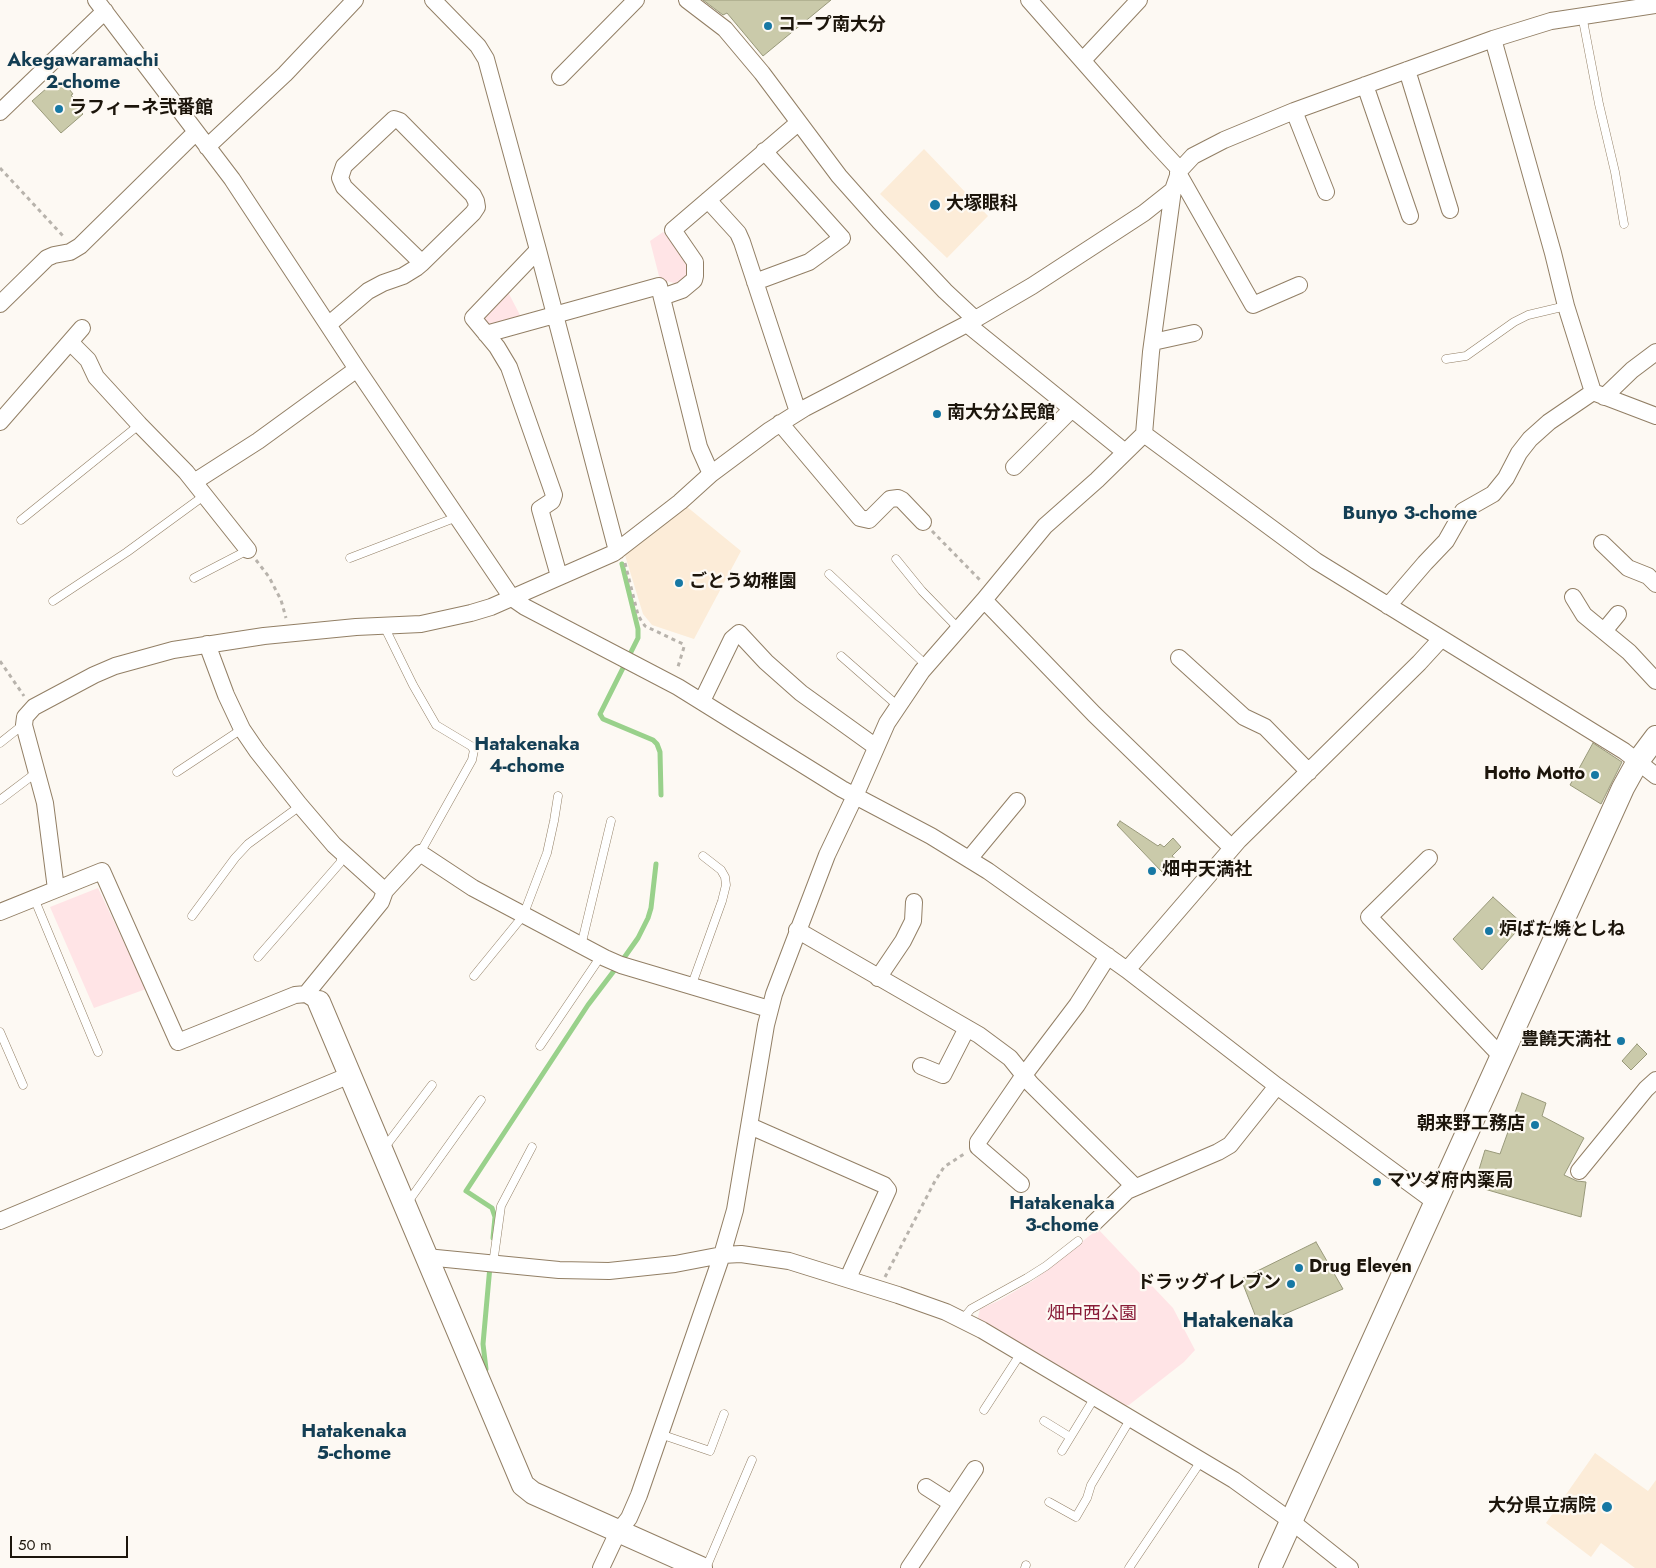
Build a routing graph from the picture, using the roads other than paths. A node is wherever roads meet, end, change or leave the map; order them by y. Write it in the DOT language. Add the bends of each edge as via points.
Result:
graph roads {
  1 [pos="355,0"];
  2 [pos="433,0"];
  3 [pos="636,0"];
  4 [pos="687,0"];
  5 [pos="1029,0"];
  6 [pos="1139,0"];
  7 [pos="1619,5"];
  8 [pos="1656,5"];
  9 [pos="100,6"];
  10 [pos="1582,15"];
  11 [pos="1493,39"];
  12 [pos="1083,60"];
  13 [pos="1407,70"];
  14 [pos="560,77"];
  15 [pos="1365,85"];
  16 [pos="1294,111"];
  17 [pos="0,112"];
  18 [pos="798,122"];
  19 [pos="196,132"];
  20 [pos="207,146"];
  21 [pos="764,151"];
  22 [pos="1179,171"];
  23 [pos="1173,190"];
  24 [pos="1326,192"];
  25 [pos="708,200"];
  26 [pos="1450,210"];
  27 [pos="1410,216"];
  28 [pos="1624,224"];
  29 [pos="538,250"];
  30 [pos="422,263"];
  31 [pos="755,282"];
  32 [pos="1299,285"];
  33 [pos="662,296"];
  34 [pos="0,304"];
  35 [pos="1566,306"];
  36 [pos="554,314"];
  37 [pos="971,321"];
  38 [pos="328,326"];
  39 [pos="82,328"];
  40 [pos="1194,333"];
  41 [pos="486,334"];
  42 [pos="70,342"];
  43 [pos="1153,342"];
  44 [pos="1656,352"];
  45 [pos="1446,359"];
  46 [pos="357,369"];
  47 [pos="1598,394"];
  48 [pos="1072,410"];
  49 [pos="798,412"];
  50 [pos="1656,416"];
  51 [pos="0,422"];
  52 [pos="780,424"];
  53 [pos="139,425"];
  54 [pos="1144,434"];
  55 [pos="1125,452"];
  56 [pos="1014,467"];
  57 [pos="711,474"];
  58 [pos="194,482"];
  59 [pos="205,496"];
  60 [pos="457,517"];
  61 [pos="21,520"];
  62 [pos="924,522"];
  63 [pos="1602,543"];
  64 [pos="619,549"];
  65 [pos="248,550"];
  66 [pos="350,558"];
  67 [pos="896,559"];
  68 [pos="829,574"];
  69 [pos="559,576"];
  70 [pos="194,578"];
  71 [pos="1656,584"];
  72 [pos="988,596"];
  73 [pos="1573,597"];
  74 [pos="512,598"];
  75 [pos="53,601"];
  76 [pos="1388,606"];
  77 [pos="1618,614"];
  78 [pos="384,626"];
  79 [pos="959,629"];
  80 [pos="1604,631"];
  81 [pos="1441,639"];
  82 [pos="207,644"];
  83 [pos="841,656"];
  84 [pos="1179,658"];
  85 [pos="926,665"];
  86 [pos="1656,681"];
  87 [pos="702,702"];
  88 [pos="898,706"];
  89 [pos="24,723"];
  90 [pos="242,729"];
  91 [pos="1656,737"];
  92 [pos="0,743"];
  93 [pos="876,747"];
  94 [pos="1638,761"];
  95 [pos="38,772"];
  96 [pos="177,772"];
  97 [pos="1309,772"];
  98 [pos="1656,776"];
  99 [pos="558,796"];
  100 [pos="855,796"];
  101 [pos="0,800"];
  102 [pos="1018,801"];
  103 [pos="300,806"];
  104 [pos="611,821"];
  105 [pos="1232,848"];
  106 [pos="342,852"];
  107 [pos="420,853"];
  108 [pos="703,856"];
  109 [pos="1428,858"];
  110 [pos="969,859"];
  111 [pos="56,889"];
  112 [pos="385,891"];
  113 [pos="34,898"];
  114 [pos="914,902"];
  115 [pos="0,912"];
  116 [pos="192,916"];
  117 [pos="523,916"];
  118 [pos="797,930"];
  119 [pos="580,947"];
  120 [pos="601,956"];
  121 [pos="1108,956"];
  122 [pos="258,957"];
  123 [pos="1127,970"];
  124 [pos="474,976"];
  125 [pos="878,978"];
  126 [pos="691,987"];
  127 [pos="313,998"];
  128 [pos="769,1010"];
  129 [pos="967,1028"];
  130 [pos="0,1032"];
  131 [pos="540,1046"];
  132 [pos="98,1052"];
  133 [pos="1501,1056"];
  134 [pos="921,1066"];
  135 [pos="350,1075"];
  136 [pos="1024,1075"];
  137 [pos="1656,1080"];
  138 [pos="22,1085"];
  139 [pos="432,1085"];
  140 [pos="1276,1086"];
  141 [pos="481,1100"];
  142 [pos="750,1126"];
  143 [pos="532,1148"];
  144 [pos="382,1151"];
  145 [pos="1579,1171"];
  146 [pos="1021,1184"];
  147 [pos="1135,1187"];
  148 [pos="1435,1202"];
  149 [pos="405,1207"];
  150 [pos="0,1221"];
  151 [pos="1093,1224"];
  152 [pos="1078,1241"];
  153 [pos="722,1255"];
  154 [pos="426,1257"];
  155 [pos="493,1264"];
  156 [pos="848,1278"];
  157 [pos="962,1320"];
  158 [pos="1021,1353"];
  159 [pos="1095,1397"];
  160 [pos="984,1410"];
  161 [pos="724,1414"];
  162 [pos="1130,1418"];
  163 [pos="1044,1421"];
  164 [pos="660,1434"];
  165 [pos="1070,1437"];
  166 [pos="1062,1451"];
  167 [pos="752,1460"];
  168 [pos="1201,1461"];
  169 [pos="975,1469"];
  170 [pos="926,1487"];
  171 [pos="951,1502"];
  172 [pos="1048,1502"];
  173 [pos="1291,1521"];
  174 [pos="618,1532"];
  175 [pos="601,1568"];
  176 [pos="701,1568"];
  177 [pos="706,1568"];
  178 [pos="909,1568"];
  179 [pos="1130,1568"];
  180 [pos="1270,1568"];
  181 [pos="1350,1568"];
  1 -- 20 [label="street" via="285,74"];
  2 -- 29 [label="street" via="478,46 486,59"];
  3 -- 14 [label="street"];
  4 -- 18 [label="street" via="725,29"];
  5 -- 12 [label="street"];
  6 -- 12 [label="street"];
  7 -- 8 [label="street"];
  7 -- 10 [label="street"];
  9 -- 17 [label="street"];
  9 -- 19 [label="street"];
  10 -- 11 [label="street"];
  10 -- 28 [label="lane"];
  11 -- 13 [label="street"];
  11 -- 35 [label="street"];
  12 -- 22 [label="street"];
  13 -- 15 [label="street"];
  13 -- 26 [label="street"];
  15 -- 16 [label="street"];
  15 -- 27 [label="street"];
  16 -- 22 [label="street" via="1211,146 1194,156"];
  16 -- 24 [label="street"];
  18 -- 21 [label="street"];
  18 -- 37 [label="street" via="862,203"];
  19 -- 20 [label="street"];
  19 -- 34 [label="street" via="75,250 47,258"];
  20 -- 38 [label="street" via="242,193"];
  21 -- 25 [label="street"];
  21 -- 31 [label="street" via="842,238 809,262"];
  22 -- 23 [label="street"];
  22 -- 32 [label="street" via="1253,305"];
  23 -- 37 [label="street" via="1144,213 1032,286"];
  23 -- 43 [label="street"];
  25 -- 31 [label="street" via="738,233"];
  25 -- 33 [label="street" via="672,230 695,262 694,280 682,290"];
  29 -- 36 [label="street"];
  29 -- 41 [label="street" via="473,318"];
  30 -- 30 [label="street" via="473,213 477,205 473,195 400,121 394,119 344,166 340,178 344,187"];
  30 -- 38 [label="street" via="403,276 368,291"];
  31 -- 49 [label="street"];
  33 -- 36 [label="street" via="659,286"];
  33 -- 57 [label="street" via="699,447"];
  35 -- 45 [label="lane" via="1528,315 1466,356"];
  35 -- 47 [label="street"];
  36 -- 41 [label="street"];
  36 -- 64 [label="street"];
  37 -- 48 [label="street"];
  37 -- 49 [label="street"];
  38 -- 46 [label="street"];
  39 -- 42 [label="street"];
  40 -- 43 [label="street"];
  41 -- 69 [label="street" via="509,366 554,495 540,512"];
  42 -- 51 [label="street"];
  42 -- 53 [label="street"];
  43 -- 54 [label="street"];
  44 -- 47 [label="street"];
  46 -- 58 [label="street" via="258,441"];
  46 -- 60 [label="street"];
  47 -- 50 [label="street"];
  47 -- 76 [label="street" via="1549,422 1530,439 1493,494 1463,511 1446,541"];
  48 -- 55 [label="street"];
  48 -- 56 [label="street"];
  49 -- 52 [label="street"];
  52 -- 57 [label="street"];
  52 -- 62 [label="street" via="860,518 869,520 890,499 898,498"];
  53 -- 58 [label="street"];
  53 -- 61 [label="lane"];
  54 -- 55 [label="street"];
  54 -- 76 [label="street" via="1316,561"];
  55 -- 72 [label="street" via="1045,526"];
  57 -- 64 [label="street"];
  58 -- 59 [label="street"];
  59 -- 65 [label="street"];
  59 -- 75 [label="lane"];
  60 -- 66 [label="lane"];
  60 -- 74 [label="street"];
  63 -- 71 [label="street" via="1628,568 1648,576"];
  64 -- 69 [label="street"];
  65 -- 70 [label="lane"];
  67 -- 79 [label="lane" via="922,592"];
  68 -- 85 [label="lane"];
  69 -- 74 [label="street"];
  72 -- 79 [label="street"];
  72 -- 105 [label="street" via="1094,714"];
  73 -- 80 [label="street" via="1584,615"];
  74 -- 78 [label="street" via="439,621"];
  74 -- 87 [label="street"];
  76 -- 81 [label="street"];
  77 -- 80 [label="street"];
  78 -- 82 [label="street" via="289,633"];
  78 -- 107 [label="lane" via="436,724 474,750 468,768"];
  79 -- 85 [label="street"];
  80 -- 86 [label="street"];
  81 -- 94 [label="street"];
  81 -- 97 [label="street"];
  82 -- 89 [label="street" via="115,666 87,678 33,708"];
  82 -- 90 [label="street"];
  83 -- 88 [label="lane"];
  84 -- 97 [label="street" via="1244,717 1265,727"];
  85 -- 88 [label="street"];
  87 -- 93 [label="street" via="732,639 739,633 801,693"];
  87 -- 100 [label="street"];
  88 -- 93 [label="street"];
  89 -- 92 [label="lane"];
  89 -- 95 [label="street"];
  90 -- 96 [label="lane"];
  90 -- 103 [label="street"];
  91 -- 94 [label="street"];
  93 -- 100 [label="street"];
  94 -- 98 [label="street"];
  94 -- 133 [label="street"];
  95 -- 101 [label="lane"];
  95 -- 111 [label="street" via="46,803"];
  97 -- 105 [label="street"];
  99 -- 117 [label="lane" via="546,853"];
  100 -- 110 [label="street"];
  100 -- 118 [label="street"];
  102 -- 110 [label="street"];
  103 -- 106 [label="street"];
  103 -- 116 [label="lane" via="248,844"];
  104 -- 119 [label="lane"];
  105 -- 123 [label="street"];
  106 -- 112 [label="street"];
  106 -- 122 [label="lane" via="340,863"];
  107 -- 112 [label="street"];
  107 -- 117 [label="street"];
  108 -- 126 [label="lane" via="721,870 726,885"];
  109 -- 133 [label="street" via="1368,917"];
  110 -- 121 [label="street"];
  111 -- 113 [label="street"];
  111 -- 127 [label="street" via="102,871 178,1042 295,995"];
  112 -- 127 [label="street" via="381,902"];
  113 -- 115 [label="street"];
  113 -- 132 [label="lane"];
  114 -- 125 [label="street" via="913,921 904,941"];
  117 -- 119 [label="street"];
  117 -- 124 [label="lane"];
  118 -- 125 [label="street"];
  118 -- 128 [label="street"];
  119 -- 120 [label="street"];
  120 -- 126 [label="street"];
  120 -- 131 [label="lane"];
  121 -- 123 [label="street"];
  121 -- 136 [label="street" via="1077,1005"];
  123 -- 140 [label="street"];
  125 -- 129 [label="street"];
  126 -- 128 [label="street"];
  127 -- 135 [label="street"];
  128 -- 142 [label="street"];
  129 -- 134 [label="street" via="943,1075"];
  129 -- 136 [label="street" via="1010,1058"];
  130 -- 138 [label="lane"];
  133 -- 148 [label="street"];
  135 -- 144 [label="street"];
  135 -- 150 [label="street"];
  136 -- 146 [label="street" via="978,1142 978,1147"];
  136 -- 147 [label="street"];
  137 -- 145 [label="street"];
  139 -- 144 [label="lane"];
  140 -- 147 [label="street" via="1230,1144"];
  140 -- 148 [label="street"];
  141 -- 149 [label="lane"];
  142 -- 153 [label="street"];
  142 -- 156 [label="street" via="884,1185 888,1190"];
  143 -- 155 [label="lane" via="501,1206"];
  144 -- 149 [label="street"];
  147 -- 151 [label="street"];
  148 -- 173 [label="street"];
  149 -- 154 [label="street"];
  152 -- 157 [label="lane" via="1046,1266 971,1309"];
  153 -- 155 [label="street" via="675,1264 609,1270 559,1270"];
  153 -- 156 [label="street" via="789,1260"];
  153 -- 164 [label="street"];
  154 -- 155 [label="street"];
  154 -- 174 [label="street" via="523,1485 533,1493"];
  156 -- 157 [label="street" via="921,1302"];
  157 -- 158 [label="street"];
  158 -- 159 [label="street"];
  158 -- 160 [label="lane"];
  159 -- 162 [label="street"];
  159 -- 165 [label="lane"];
  161 -- 164 [label="lane" via="710,1451"];
  162 -- 168 [label="street"];
  162 -- 172 [label="lane" via="1076,1517"];
  163 -- 165 [label="lane"];
  164 -- 174 [label="street" via="636,1502"];
  165 -- 166 [label="lane"];
  167 -- 177 [label="lane"];
  168 -- 173 [label="street"];
  168 -- 179 [label="lane"];
  169 -- 171 [label="street"];
  170 -- 171 [label="street"];
  171 -- 178 [label="street"];
  173 -- 180 [label="street"];
  173 -- 181 [label="street"];
  174 -- 175 [label="street"];
  174 -- 176 [label="street"];
}
